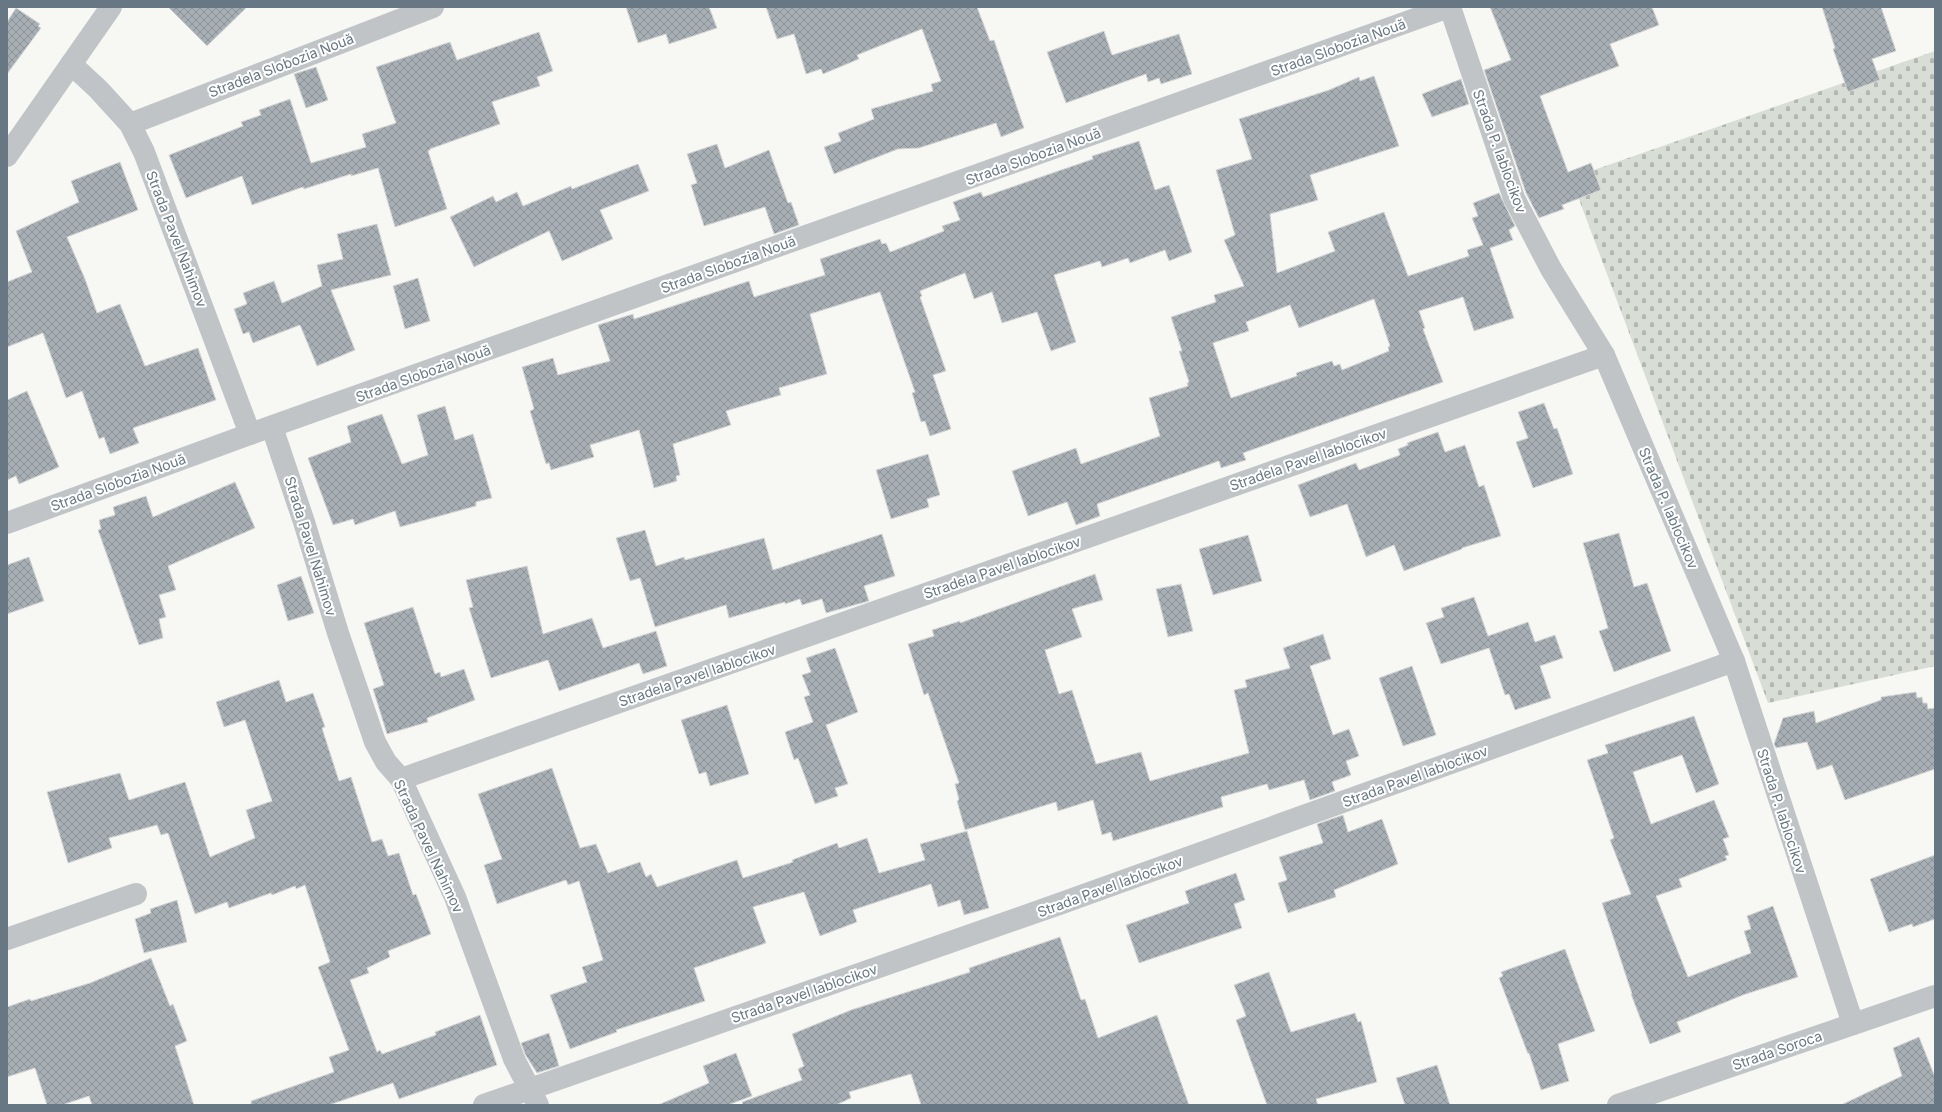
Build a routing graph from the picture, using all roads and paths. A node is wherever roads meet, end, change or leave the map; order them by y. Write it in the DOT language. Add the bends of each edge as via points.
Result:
graph roads {
  1 [pos="110,7"];
  2 [pos="432,7"];
  3 [pos="1449,7"];
  4 [pos="71,64"];
  5 [pos="130,124"];
  6 [pos="7,156"];
  7 [pos="1604,355"];
  8 [pos="272,427"];
  9 [pos="250,434"];
  10 [pos="7,523"];
  11 [pos="1734,661"];
  12 [pos="401,780"];
  13 [pos="136,894"];
  14 [pos="7,939"];
  15 [pos="1935,996"];
  16 [pos="1853,1024"];
  17 [pos="534,1097"];
  18 [pos="484,1105"];
  19 [pos="1618,1105"];
  1 -- 4 [label="street"];
  2 -- 5 [label="street, Stradela Slobozia Nouă"];
  3 -- 7 [label="street, Strada P. Iablocikov" via="1514,198 1551,269"];
  3 -- 8 [label="street, Strada Slobozia Nouă"];
  4 -- 5 [label="street, Strada Pavel Nahimov"];
  4 -- 6 [label="street"];
  5 -- 9 [label="street, Strada Pavel Nahimov" via="159,190"];
  7 -- 11 [label="street, Strada P. Iablocikov"];
  7 -- 12 [label="street, Stradela Pavel Iablocikov"];
  8 -- 9 [label="street, Strada Slobozia Nouă"];
  8 -- 12 [label="street, Strada Pavel Nahimov" via="375,742 386,762"];
  9 -- 10 [label="street, Strada Slobozia Nouă"];
  11 -- 16 [label="street, Strada P. Iablocikov"];
  11 -- 17 [label="street, Strada Pavel Iablocikov"];
  12 -- 17 [label="street, Strada Pavel Nahimov" via="455,898 514,1058"];
  13 -- 14 [label="street"];
  15 -- 16 [label="street, Strada Soroca"];
  16 -- 19 [label="street, Strada Soroca"];
  17 -- 18 [label="street, Strada Pavel Iablocikov"];
}
